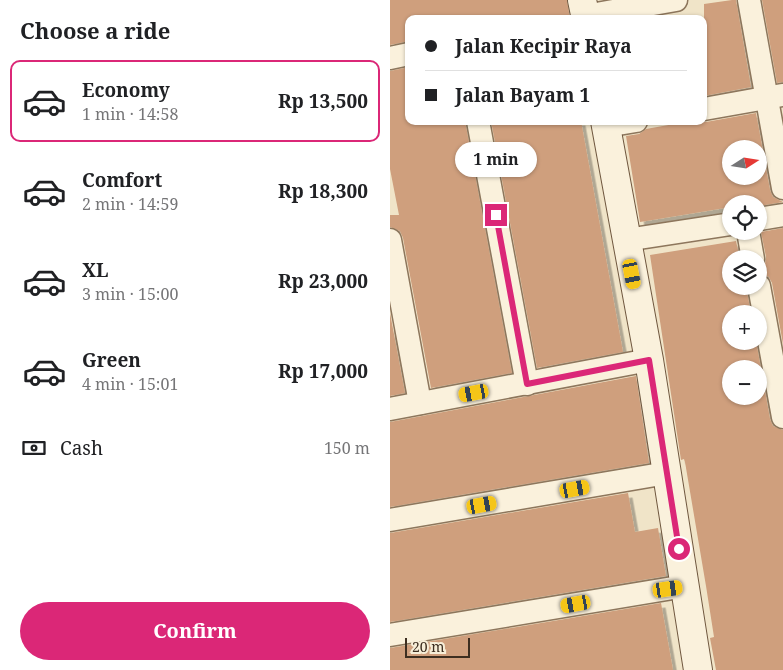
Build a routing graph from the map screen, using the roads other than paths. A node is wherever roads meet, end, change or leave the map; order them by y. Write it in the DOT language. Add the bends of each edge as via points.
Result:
graph roads {
  1 [pos="676,0"];
  2 [pos="749,0"];
  3 [pos="584,12"];
  4 [pos="405,55"];
  5 [pos="390,58"];
  6 [pos="776,97"];
  7 [pos="707,108"];
  8 [pos="479,125"];
  9 [pos="606,125"];
  10 [pos="783,188"];
  11 [pos="783,215"];
  12 [pos="767,218"];
  13 [pos="722,225"];
  14 [pos="390,240"];
  15 [pos="626,240"];
  16 [pos="760,295"];
  17 [pos="649,360"];
  18 [pos="527,384"];
  19 [pos="420,403"];
  20 [pos="390,409"];
  21 [pos="783,417"];
  22 [pos="667,473"];
  23 [pos="390,520"];
  24 [pos="685,586"];
  25 [pos="390,635"];
  26 [pos="698,670"];
  1 -- 3 [label="street"];
  2 -- 6 [label="street"];
  4 -- 5 [label="street"];
  6 -- 7 [label="street"];
  6 -- 10 [label="street"];
  8 -- 18 [label="street"];
  9 -- 15 [label="street"];
  11 -- 12 [label="street"];
  13 -- 15 [label="street"];
  14 -- 19 [label="street"];
  15 -- 17 [label="street"];
  16 -- 21 [label="street"];
  17 -- 18 [label="street"];
  17 -- 22 [label="street"];
  18 -- 19 [label="street"];
  19 -- 20 [label="street"];
  22 -- 23 [label="street"];
  22 -- 24 [label="street"];
  24 -- 25 [label="street"];
  24 -- 26 [label="street"];
}
